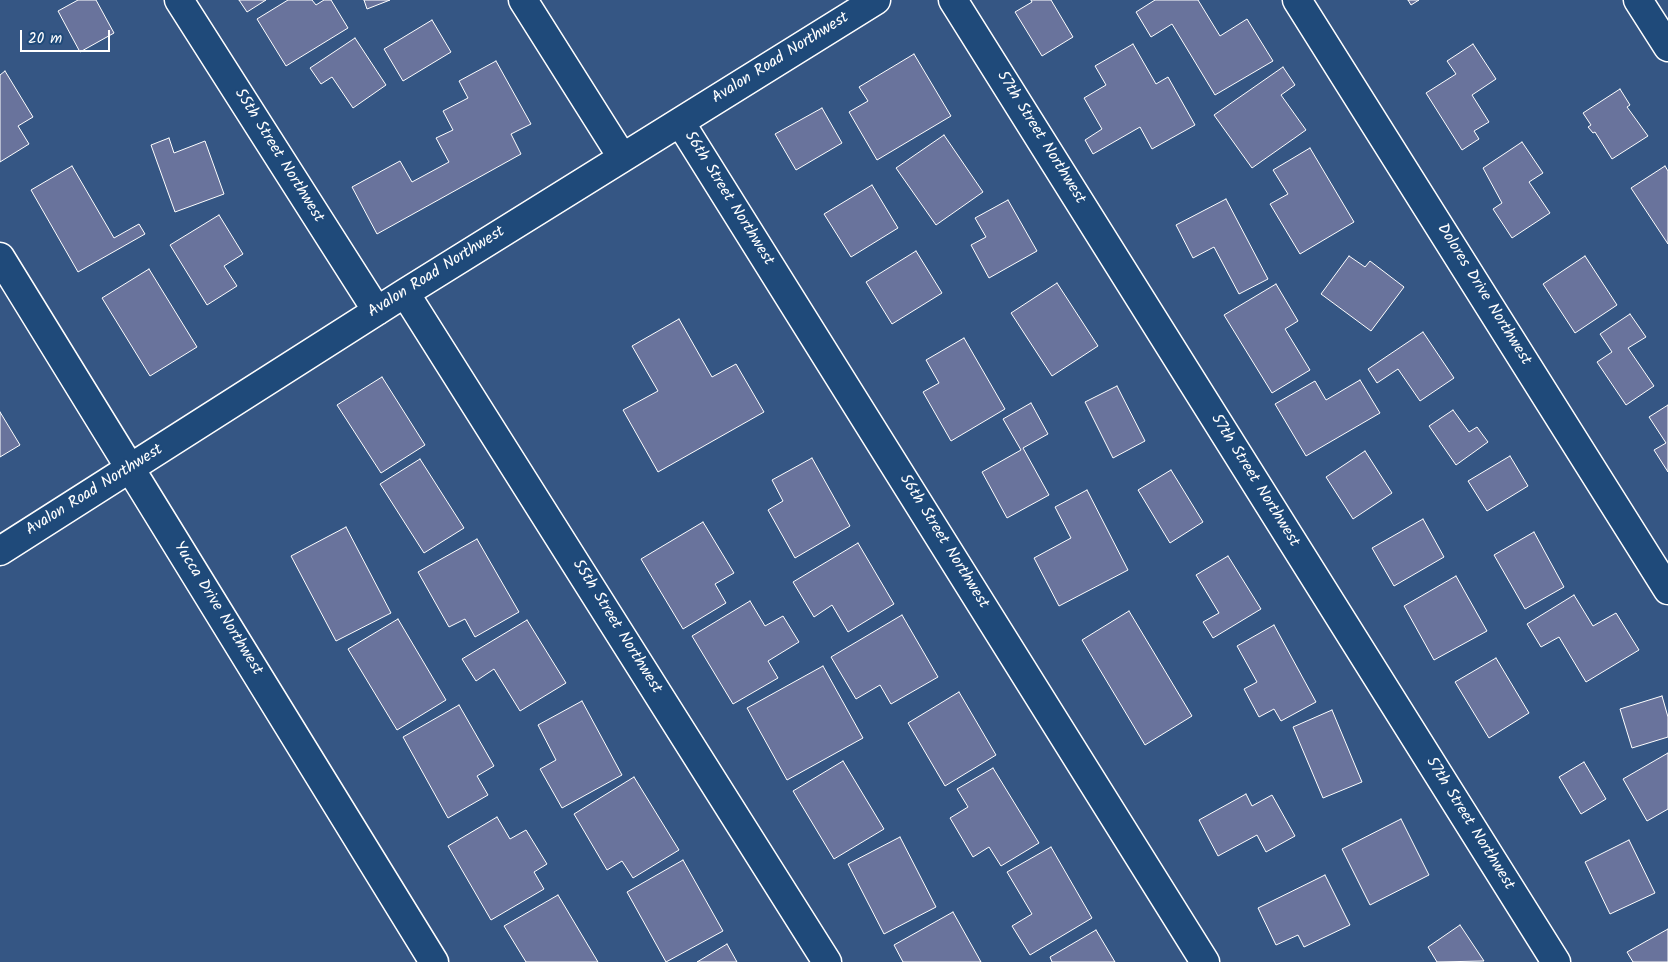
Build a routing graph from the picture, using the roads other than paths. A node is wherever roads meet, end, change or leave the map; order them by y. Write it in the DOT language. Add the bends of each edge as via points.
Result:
graph roads {
  1 [pos="179,0"];
  2 [pos="522,0"];
  3 [pos="953,0"];
  4 [pos="1297,0"];
  5 [pos="1638,0"];
  6 [pos="866,2"];
  7 [pos="1668,47"];
  8 [pos="680,122"];
  9 [pos="622,158"];
  10 [pos="0,257"];
  11 [pos="405,293"];
  12 [pos="376,311"];
  13 [pos="131,468"];
  14 [pos="0,550"];
  15 [pos="1668,590"];
  16 [pos="434,962"];
  17 [pos="827,962"];
  18 [pos="1205,962"];
  19 [pos="1556,962"];
  1 -- 12 [label="street, 55th Street Northwest"];
  2 -- 9 [label="street"];
  3 -- 19 [label="street, 57th Street Northwest"];
  4 -- 15 [label="street, Dolores Drive Northwest"];
  5 -- 7 [label="street"];
  6 -- 8 [label="street, Avalon Road Northwest"];
  8 -- 9 [label="street, Avalon Road Northwest"];
  8 -- 18 [label="street, 56th Street Northwest"];
  9 -- 11 [label="street, Avalon Road Northwest"];
  10 -- 13 [label="street, Yucca Drive Northwest"];
  11 -- 12 [label="street, Avalon Road Northwest"];
  11 -- 17 [label="street, 55th Street Northwest"];
  12 -- 13 [label="street, Avalon Road Northwest"];
  13 -- 14 [label="street, Avalon Road Northwest"];
  13 -- 16 [label="street, Yucca Drive Northwest"];
}
